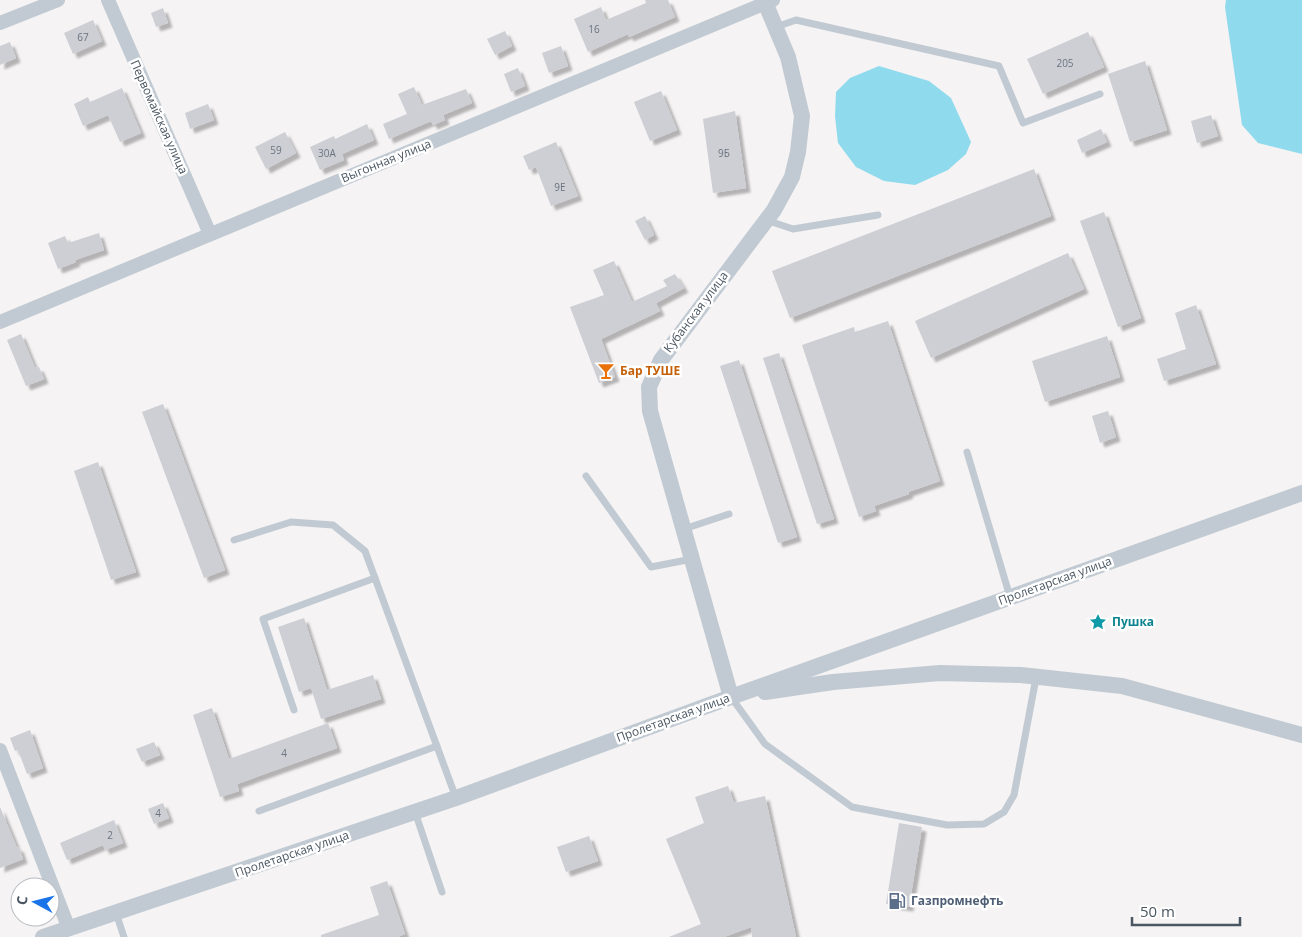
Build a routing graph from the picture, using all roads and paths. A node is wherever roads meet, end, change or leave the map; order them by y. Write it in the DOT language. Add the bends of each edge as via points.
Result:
graph roads {
  1 [pos="58,0"];
  2 [pos="108,0"];
  3 [pos="768,1"];
  4 [pos="0,23"];
  5 [pos="776,28"];
  6 [pos="1100,94"];
  7 [pos="878,215"];
  8 [pos="766,220"];
  9 [pos="210,234"];
  10 [pos="0,322"];
  11 [pos="967,452"];
  12 [pos="586,476"];
  13 [pos="1302,493"];
  14 [pos="729,514"];
  15 [pos="684,529"];
  16 [pos="234,540"];
  17 [pos="692,559"];
  18 [pos="375,578"];
  19 [pos="1010,597"];
  20 [pos="1036,677"];
  21 [pos="731,697"];
  22 [pos="294,710"];
  23 [pos="1302,735"];
  24 [pos="437,746"];
  25 [pos="0,750"];
  26 [pos="456,798"];
  27 [pos="259,811"];
  28 [pos="415,812"];
  29 [pos="442,892"];
  30 [pos="116,913"];
  31 [pos="70,929"];
  32 [pos="43,937"];
  33 [pos="124,937"];
  1 -- 4 [label="street"];
  2 -- 9 [label="street, Первомайская улица"];
  3 -- 5 [label="street, Кубанская улица"];
  3 -- 9 [label="street, Выгонная улица"];
  5 -- 6 [label="lane" via="796,20 999,66 1023,123"];
  5 -- 8 [label="street, Кубанская улица" via="788,57 802,116 792,177"];
  7 -- 8 [label="lane" via="793,229"];
  8 -- 15 [label="street, Кубанская улица" via="661,360 649,387 650,411"];
  9 -- 10 [label="street, Выгонная улица"];
  11 -- 19 [label="lane"];
  12 -- 17 [label="lane" via="651,567"];
  13 -- 19 [label="street, Пролетарская улица"];
  14 -- 15 [label="lane"];
  15 -- 17 [label="street, Кубанская улица"];
  16 -- 18 [label="lane" via="291,522 333,525 364,551"];
  17 -- 21 [label="street, Кубанская улица"];
  18 -- 22 [label="lane" via="263,619"];
  18 -- 24 [label="lane"];
  19 -- 21 [label="street, Пролетарская улица"];
  20 -- 21 [label="street" via="940,673 833,682"];
  20 -- 21 [label="lane" via="1014,795 1004,812 984,824 947,826 852,807 766,744"];
  20 -- 23 [label="street" via="1122,686"];
  21 -- 26 [label="street, Пролетарская улица"];
  24 -- 26 [label="lane"];
  24 -- 27 [label="lane"];
  25 -- 31 [label="street"];
  26 -- 28 [label="street, Пролетарская улица"];
  28 -- 29 [label="lane"];
  28 -- 30 [label="street, Пролетарская улица"];
  30 -- 31 [label="street, Пролетарская улица"];
  30 -- 33 [label="lane"];
  31 -- 32 [label="street, Пролетарская улица"];
}
